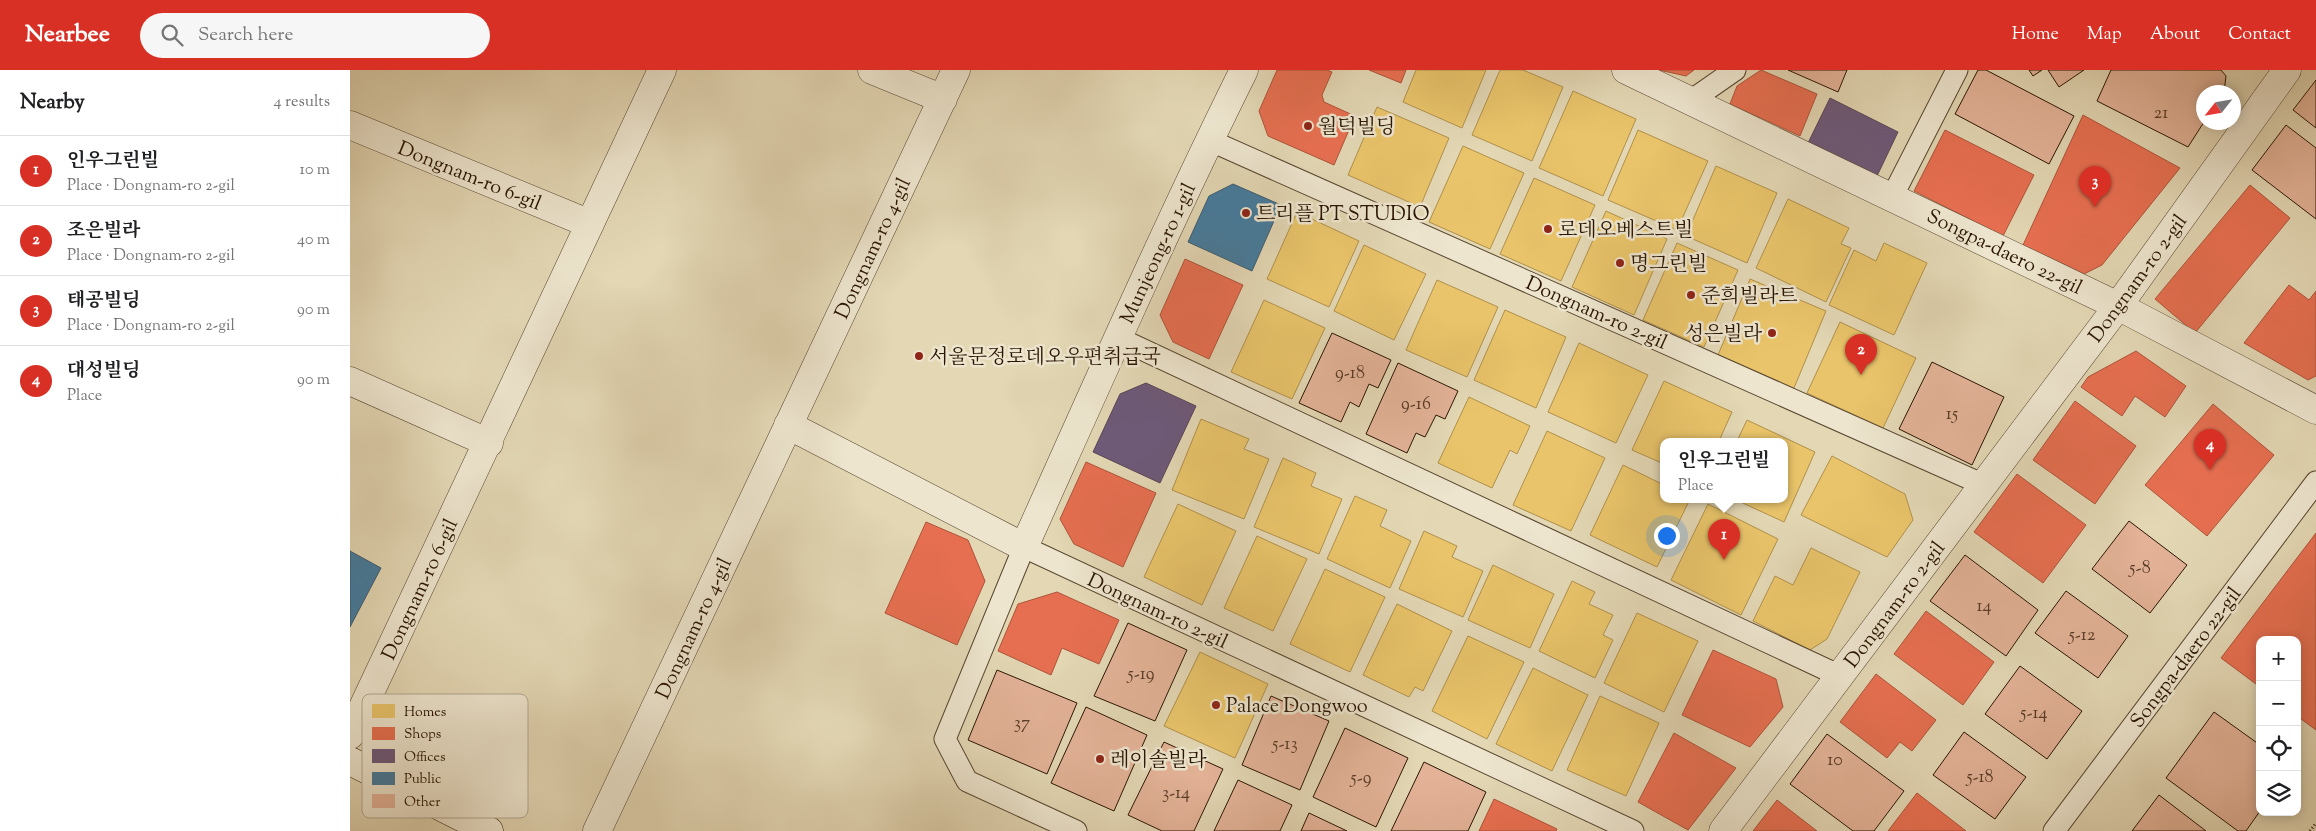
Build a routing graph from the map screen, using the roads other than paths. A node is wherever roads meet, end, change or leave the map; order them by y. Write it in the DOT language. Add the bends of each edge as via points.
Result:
graph roads {
  1 [pos="662,70"];
  2 [pos="872,70"];
  3 [pos="956,70"];
  4 [pos="1244,70"];
  5 [pos="1626,70"];
  6 [pos="1735,70"];
  7 [pos="1956,70"];
  8 [pos="2287,70"];
  9 [pos="942,99"];
  10 [pos="1689,102"];
  11 [pos="350,125"];
  12 [pos="1209,140"];
  13 [pos="1892,197"];
  14 [pos="590,224"];
  15 [pos="2118,306"];
  16 [pos="1118,338"];
  17 [pos="350,381"];
  18 [pos="2316,410"];
  19 [pos="788,425"];
  20 [pos="488,443"];
  21 [pos="2316,482"];
  22 [pos="1984,485"];
  23 [pos="1024,547"];
  24 [pos="1840,676"];
  25 [pos="369,694"];
  26 [pos="362,710"];
  27 [pos="350,735"];
  28 [pos="350,761"];
  29 [pos="362,767"];
  30 [pos="463,818"];
  31 [pos="489,831"];
  32 [pos="597,831"];
  33 [pos="1076,831"];
  34 [pos="1633,831"];
  35 [pos="1724,831"];
  36 [pos="2054,831"];
  1 -- 14 [label="street, Dongnam-ro 6-gil"];
  2 -- 9 [label="street"];
  3 -- 9 [label="street, Dongnam-ro 4-gil"];
  4 -- 12 [label="street, Munjeong-ro 1-gil"];
  5 -- 10 [label="street, Songpa-daero 22-gil"];
  6 -- 10 [label="lane"];
  7 -- 13 [label="lane"];
  8 -- 15 [label="street, Dongnam-ro 2-gil"];
  9 -- 19 [label="street, Dongnam-ro 4-gil"];
  10 -- 13 [label="street, Songpa-daero 22-gil"];
  11 -- 14 [label="street, Dongnam-ro 6-gil"];
  12 -- 16 [label="street, Munjeong-ro 1-gil"];
  12 -- 22 [label="lane, Dongnam-ro 2-gil"];
  13 -- 15 [label="street, Songpa-daero 22-gil"];
  14 -- 20 [label="street, Dongnam-ro 6-gil"];
  15 -- 18 [label="street, Songpa-daero 22-gil"];
  15 -- 22 [label="street, Dongnam-ro 2-gil"];
  16 -- 23 [label="street, Munjeong-ro 1-gil"];
  16 -- 24 [label="lane, Dongnam-ro 2-gil"];
  17 -- 20 [label="street"];
  19 -- 23 [label="street"];
  19 -- 32 [label="street, Dongnam-ro 4-gil"];
  20 -- 25 [label="street, Dongnam-ro 6-gil"];
  21 -- 36 [label="lane, Songpa-daero 22-gil"];
  22 -- 24 [label="street, Dongnam-ro 2-gil"];
  23 -- 33 [label="lane" via="945,739 967,781"];
  23 -- 34 [label="lane, Dongnam-ro 2-gil"];
  24 -- 35 [label="street, Dongnam-ro 2-gil"];
  26 -- 27 [label="street, Dongnam-ro 6-gil"];
  28 -- 29 [label="street"];
  30 -- 31 [label="street"];
}
